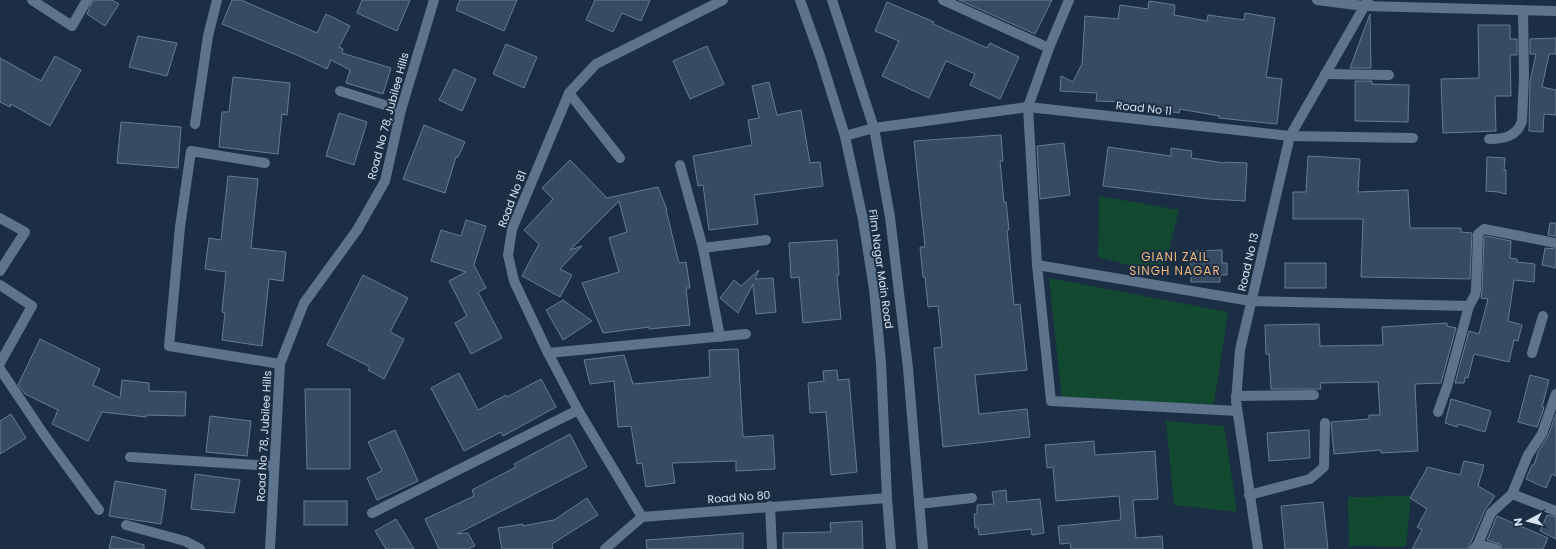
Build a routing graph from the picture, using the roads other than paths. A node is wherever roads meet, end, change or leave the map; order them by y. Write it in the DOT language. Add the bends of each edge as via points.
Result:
graph roads {
  1 [pos="32,0"];
  2 [pos="87,0"];
  3 [pos="217,0"];
  4 [pos="434,0"];
  5 [pos="723,0"];
  6 [pos="800,0"];
  7 [pos="832,0"];
  8 [pos="943,0"];
  9 [pos="1069,0"];
  10 [pos="1317,0"];
  11 [pos="1366,3"];
  12 [pos="1529,7"];
  13 [pos="1556,11"];
  14 [pos="1048,48"];
  15 [pos="1324,74"];
  16 [pos="1389,75"];
  17 [pos="340,91"];
  18 [pos="569,93"];
  19 [pos="1028,107"];
  20 [pos="401,110"];
  21 [pos="196,124"];
  22 [pos="874,128"];
  23 [pos="846,136"];
  24 [pos="1290,136"];
  25 [pos="1413,138"];
  26 [pos="1488,139"];
  27 [pos="620,158"];
  28 [pos="265,163"];
  29 [pos="680,165"];
  30 [pos="0,218"];
  31 [pos="766,240"];
  32 [pos="1556,243"];
  33 [pos="702,248"];
  34 [pos="1037,265"];
  35 [pos="0,271"];
  36 [pos="0,284"];
  37 [pos="1251,301"];
  38 [pos="1469,306"];
  39 [pos="1543,316"];
  40 [pos="746,334"];
  41 [pos="720,337"];
  42 [pos="548,352"];
  43 [pos="1532,354"];
  44 [pos="0,363"];
  45 [pos="280,364"];
  46 [pos="0,369"];
  47 [pos="1556,394"];
  48 [pos="1314,395"];
  49 [pos="1236,396"];
  50 [pos="578,410"];
  51 [pos="1237,411"];
  52 [pos="1438,412"];
  53 [pos="1325,423"];
  54 [pos="130,457"];
  55 [pos="274,466"];
  56 [pos="1512,494"];
  57 [pos="1249,495"];
  58 [pos="887,498"];
  59 [pos="972,498"];
  60 [pos="919,504"];
  61 [pos="770,506"];
  62 [pos="99,510"];
  63 [pos="1556,511"];
  64 [pos="372,513"];
  65 [pos="642,517"];
  66 [pos="126,525"];
  67 [pos="1476,546"];
  68 [pos="200,549"];
  69 [pos="270,549"];
  70 [pos="605,549"];
  71 [pos="772,549"];
  72 [pos="891,549"];
  73 [pos="923,549"];
  74 [pos="1258,549"];
  75 [pos="1496,549"];
  1 -- 2 [label="street" via="72,26"];
  3 -- 21 [label="street" via="208,36"];
  4 -- 20 [label="street, Road No 78, Jubilee Hills"];
  5 -- 18 [label="street, Road No 81" via="596,64"];
  6 -- 23 [label="street, Film Nagar Main Road"];
  7 -- 22 [label="street, Film Nagar Main Road"];
  8 -- 14 [label="street"];
  9 -- 14 [label="street"];
  10 -- 11 [label="street"];
  11 -- 12 [label="street"];
  11 -- 15 [label="street, Road No 13"];
  12 -- 13 [label="street"];
  12 -- 26 [label="street" via="1520,128 1515,133 1498,139"];
  14 -- 19 [label="street"];
  15 -- 16 [label="street"];
  15 -- 24 [label="street, Road No 13"];
  17 -- 20 [label="street"];
  18 -- 27 [label="street"];
  18 -- 42 [label="street, Road No 81" via="512,229 508,255 514,281"];
  19 -- 22 [label="street, Road No 11"];
  19 -- 24 [label="street, Road No 11"];
  19 -- 34 [label="street"];
  20 -- 45 [label="street, Road No 78, Jubilee Hills" via="386,181 357,230 304,303"];
  22 -- 23 [label="street, Road No 11"];
  22 -- 60 [label="street, Film Nagar Main Road" via="899,283"];
  23 -- 58 [label="street, Film Nagar Main Road" via="874,289 881,363"];
  24 -- 25 [label="street, Road No 11"];
  24 -- 37 [label="street, Road No 13"];
  28 -- 45 [label="street" via="191,151 180,227 169,346"];
  29 -- 33 [label="street"];
  30 -- 35 [label="street" via="25,232"];
  31 -- 33 [label="street"];
  32 -- 38 [label="street" via="1481,230 1478,234 1476,290"];
  33 -- 41 [label="street"];
  34 -- 37 [label="street"];
  34 -- 51 [label="street" via="1052,402"];
  36 -- 44 [label="street" via="32,306"];
  37 -- 38 [label="street"];
  37 -- 49 [label="street, Road No 13" via="1240,350"];
  38 -- 52 [label="street"];
  39 -- 43 [label="street"];
  40 -- 41 [label="street"];
  41 -- 42 [label="street"];
  42 -- 50 [label="street, Road No 81"];
  45 -- 55 [label="street, Road No 78, Jubilee Hills"];
  46 -- 62 [label="street"];
  47 -- 56 [label="street" via="1542,434 1528,455"];
  48 -- 49 [label="street"];
  49 -- 51 [label="street, Road No 13"];
  50 -- 64 [label="street"];
  50 -- 65 [label="street, Road No 81"];
  51 -- 57 [label="street, Road No 13"];
  53 -- 57 [label="street" via="1324,467 1310,479"];
  54 -- 55 [label="street"];
  55 -- 69 [label="street, Road No 78, Jubilee Hills"];
  56 -- 63 [label="street"];
  56 -- 67 [label="street" via="1491,514"];
  57 -- 74 [label="street, Road No 13"];
  58 -- 61 [label="street, Road No 80"];
  58 -- 72 [label="street, Film Nagar Main Road"];
  59 -- 60 [label="street"];
  60 -- 73 [label="street, Film Nagar Main Road"];
  61 -- 65 [label="street, Road No 80"];
  61 -- 71 [label="street"];
  65 -- 70 [label="street"];
  66 -- 68 [label="street" via="185,541"];
  67 -- 75 [label="street"];
}
